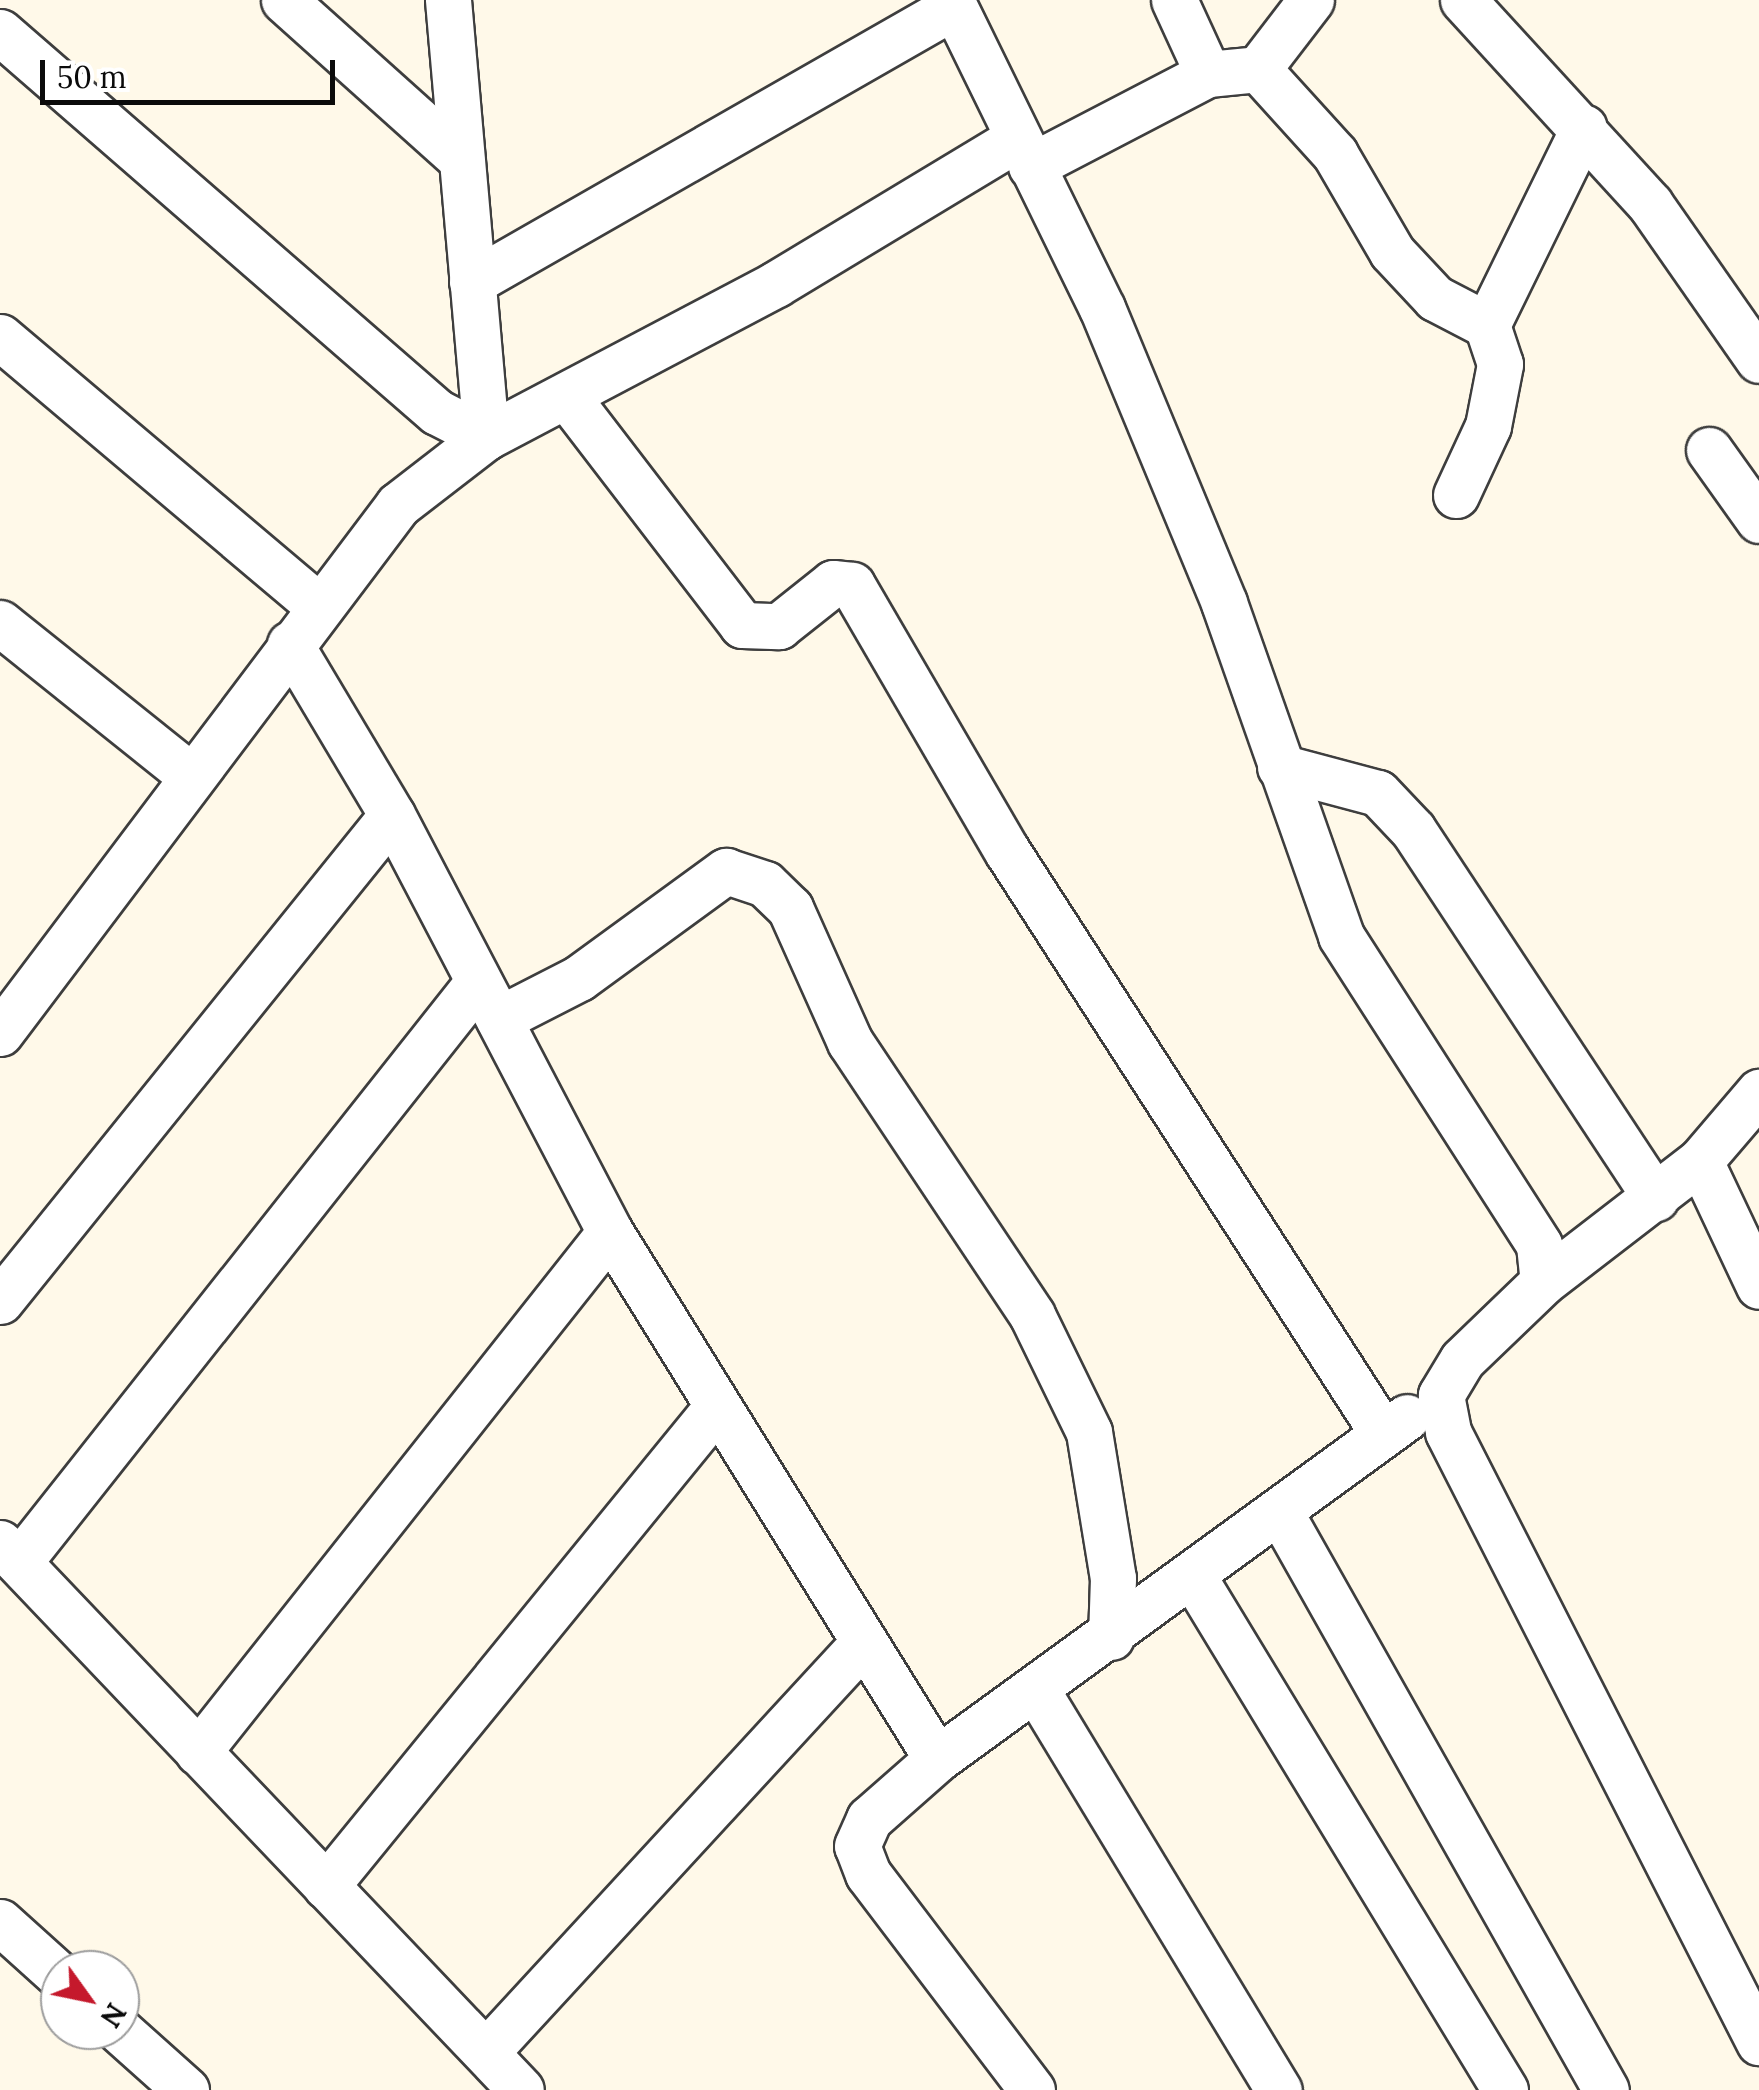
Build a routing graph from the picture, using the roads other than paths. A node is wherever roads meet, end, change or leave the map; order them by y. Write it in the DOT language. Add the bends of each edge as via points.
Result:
graph roads {
  1 [pos="284,0"];
  2 [pos="448,0"];
  3 [pos="1174,0"];
  4 [pos="1312,0"];
  5 [pos="1463,0"];
  6 [pos="952,3"];
  7 [pos="0,32"];
  8 [pos="1258,68"];
  9 [pos="1208,74"];
  10 [pos="1584,127"];
  11 [pos="1023,153"];
  12 [pos="461,159"];
  13 [pos="472,282"];
  14 [pos="1487,325"];
  15 [pos="0,337"];
  16 [pos="1759,360"];
  17 [pos="568,398"];
  18 [pos="486,437"];
  19 [pos="1709,450"];
  20 [pos="1456,495"];
  21 [pos="1759,520"];
  22 [pos="318,606"];
  23 [pos="0,624"];
  24 [pos="290,644"];
  25 [pos="1280,768"];
  26 [pos="191,776"];
  27 [pos="392,815"];
  28 [pos="489,1000"];
  29 [pos="0,1032"];
  30 [pos="1759,1092"];
  31 [pos="1700,1161"];
  32 [pos="1656,1198"];
  33 [pos="610,1232"];
  34 [pos="1542,1282"];
  35 [pos="1759,1286"];
  36 [pos="0,1301"];
  37 [pos="1441,1395"];
  38 [pos="715,1409"];
  39 [pos="1382,1432"];
  40 [pos="1281,1514"];
  41 [pos="10,1552"];
  42 [pos="1194,1578"];
  43 [pos="1111,1637"];
  44 [pos="864,1642"];
  45 [pos="1037,1691"];
  46 [pos="198,1752"];
  47 [pos="937,1759"];
  48 [pos="326,1886"];
  49 [pos="0,1922"];
  50 [pos="40,1958"];
  51 [pos="1759,2042"];
  52 [pos="140,2049"];
  53 [pos="486,2052"];
  54 [pos="186,2090"];
  55 [pos="521,2090"];
  56 [pos="1032,2090"];
  57 [pos="1279,2090"];
  58 [pos="1505,2090"];
  59 [pos="1606,2090"];
  1 -- 12 [label="street"];
  2 -- 12 [label="street"];
  3 -- 9 [label="street"];
  4 -- 8 [label="street"];
  5 -- 10 [label="street"];
  6 -- 11 [label="street"];
  6 -- 13 [label="street"];
  7 -- 18 [label="street" via="437,412"];
  8 -- 9 [label="street"];
  8 -- 14 [label="street" via="1335,154 1392,252 1435,298"];
  9 -- 11 [label="street"];
  10 -- 14 [label="street"];
  10 -- 16 [label="street"];
  11 -- 17 [label="street"];
  11 -- 25 [label="street" via="1171,474"];
  12 -- 13 [label="street"];
  13 -- 18 [label="street"];
  14 -- 20 [label="street" via="1500,364 1488,426"];
  15 -- 22 [label="street"];
  17 -- 18 [label="street"];
  17 -- 39 [label="street" via="742,625 779,626 833,583 852,586 1007,851"];
  18 -- 22 [label="street" via="398,505"];
  19 -- 21 [label="street"];
  22 -- 24 [label="street"];
  23 -- 26 [label="street"];
  24 -- 26 [label="street"];
  24 -- 27 [label="street"];
  25 -- 32 [label="street" via="1378,793 1413,830"];
  25 -- 34 [label="street" via="1341,936 1540,1245"];
  26 -- 29 [label="street"];
  27 -- 28 [label="street"];
  27 -- 36 [label="street"];
  28 -- 33 [label="street"];
  28 -- 41 [label="street"];
  28 -- 43 [label="street" via="579,978 726,871 765,884 790,908 850,1042 1032,1316 1088,1432 1113,1578"];
  30 -- 31 [label="street"];
  31 -- 32 [label="street"];
  31 -- 35 [label="street"];
  32 -- 34 [label="street"];
  33 -- 38 [label="street"];
  33 -- 46 [label="street"];
  34 -- 37 [label="street" via="1462,1360"];
  37 -- 39 [label="street"];
  37 -- 51 [label="street" via="1448,1432"];
  38 -- 44 [label="street"];
  38 -- 48 [label="street"];
  39 -- 40 [label="street"];
  40 -- 42 [label="street"];
  40 -- 59 [label="street"];
  41 -- 46 [label="street"];
  42 -- 43 [label="street"];
  42 -- 58 [label="street"];
  43 -- 45 [label="street"];
  44 -- 47 [label="street"];
  44 -- 53 [label="street"];
  45 -- 47 [label="street"];
  45 -- 57 [label="street"];
  46 -- 48 [label="street"];
  47 -- 56 [label="street" via="870,1819 857,1846 868,1874"];
  48 -- 53 [label="street"];
  49 -- 50 [label="street"];
  52 -- 54 [label="street"];
  53 -- 55 [label="street"];
}
